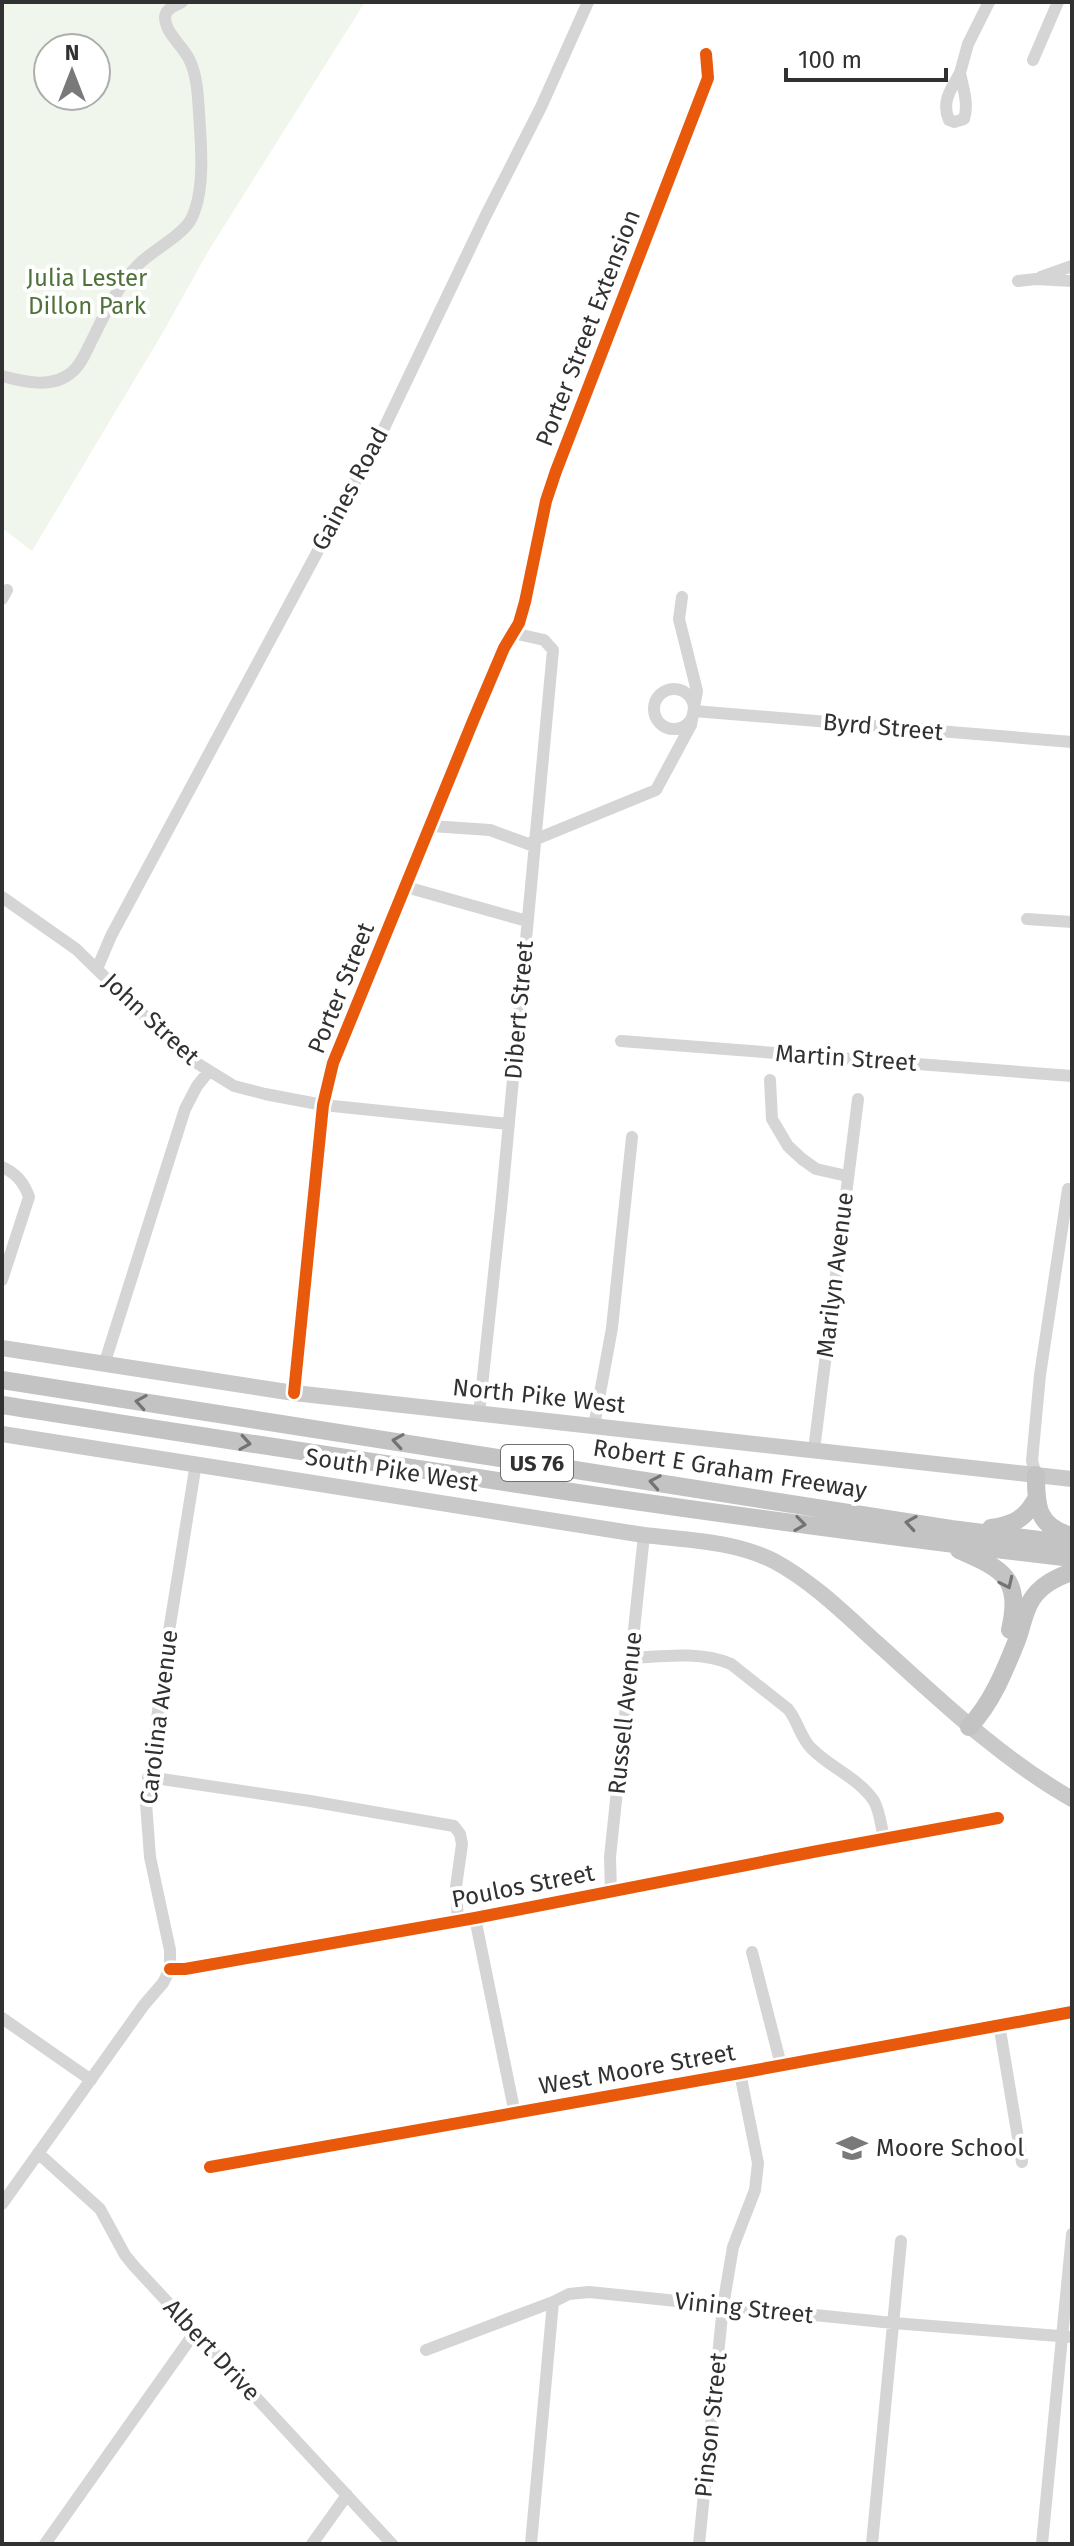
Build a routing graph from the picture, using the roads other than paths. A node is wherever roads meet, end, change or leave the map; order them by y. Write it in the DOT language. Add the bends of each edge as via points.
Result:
graph roads {
  1 [pos="182,2"];
  2 [pos="588,2"];
  3 [pos="989,2"];
  4 [pos="1058,2"];
  5 [pos="706,54"];
  6 [pos="1033,60"];
  7 [pos="960,73"];
  8 [pos="1072,266"];
  9 [pos="1036,279"];
  10 [pos="1018,281"];
  11 [pos="1072,281"];
  12 [pos="2,376"];
  13 [pos="682,597"];
  14 [pos="516,628"];
  15 [pos="694,711"];
  16 [pos="1072,742"];
  17 [pos="431,826"];
  18 [pos="534,843"];
  19 [pos="406,887"];
  20 [pos="2,897"];
  21 [pos="1027,919"];
  22 [pos="527,921"];
  23 [pos="1072,922"];
  24 [pos="97,969"];
  25 [pos="621,1041"];
  26 [pos="209,1071"];
  27 [pos="1072,1076"];
  28 [pos="770,1080"];
  29 [pos="858,1099"];
  30 [pos="323,1105"];
  31 [pos="508,1124"];
  32 [pos="632,1137"];
  33 [pos="2,1167"];
  34 [pos="847,1176"];
  35 [pos="1068,1189"];
  36 [pos="2,1280"];
  37 [pos="2,1348"];
  38 [pos="104,1365"];
  39 [pos="2,1380"];
  40 [pos="294,1393"];
  41 [pos="2,1405"];
  42 [pos="479,1414"];
  43 [pos="594,1426"];
  44 [pos="2,1434"];
  45 [pos="814,1450"];
  46 [pos="196,1463"];
  47 [pos="1036,1475"];
  48 [pos="1072,1479"];
  49 [pos="1036,1499"];
  50 [pos="644,1535"];
  51 [pos="947,1536"];
  52 [pos="1072,1536"];
  53 [pos="1072,1544"];
  54 [pos="1072,1558"];
  55 [pos="1072,1572"];
  56 [pos="632,1658"];
  57 [pos="1000,1676"];
  58 [pos="969,1727"];
  59 [pos="148,1777"];
  60 [pos="1072,1799"];
  61 [pos="998,1818"];
  62 [pos="884,1838"];
  63 [pos="611,1892"];
  64 [pos="475,1918"];
  65 [pos="458,1921"];
  66 [pos="752,1952"];
  67 [pos="170,1969"];
  68 [pos="1072,2012"];
  69 [pos="2,2018"];
  70 [pos="999,2024"];
  71 [pos="781,2065"];
  72 [pos="740,2073"];
  73 [pos="91,2080"];
  74 [pos="515,2114"];
  75 [pos="38,2153"];
  76 [pos="1022,2162"];
  77 [pos="210,2167"];
  78 [pos="2,2204"];
  79 [pos="1072,2234"];
  80 [pos="901,2241"];
  81 [pos="553,2302"];
  82 [pos="723,2306"];
  83 [pos="893,2323"];
  84 [pos="195,2332"];
  85 [pos="1068,2336"];
  86 [pos="426,2350"];
  87 [pos="347,2495"];
  88 [pos="45,2544"];
  89 [pos="312,2544"];
  90 [pos="392,2544"];
  91 [pos="531,2544"];
  92 [pos="699,2544"];
  93 [pos="872,2544"];
  94 [pos="1042,2544"];
  1 -- 12 [label="street" via="165,14 190,60 198,97 200,176 189,223 139,264 73,372 41,383"];
  2 -- 24 [label="street, Gaines Road" via="385,426"];
  3 -- 7 [label="street"];
  4 -- 6 [label="street"];
  5 -- 14 [label="street, Porter Street Extension" via="708,78 551,486"];
  8 -- 9 [label="street"];
  9 -- 10 [label="street"];
  9 -- 11 [label="street"];
  13 -- 15 [label="street" via="679,619 697,691"];
  14 -- 17 [label="street, Porter Street"];
  14 -- 18 [label="street, Dibert Street" via="553,650"];
  15 -- 16 [label="street, Byrd Street"];
  15 -- 18 [label="street" via="656,790"];
  17 -- 18 [label="street" via="490,830"];
  17 -- 19 [label="street, Porter Street"];
  18 -- 22 [label="street, Dibert Street"];
  19 -- 22 [label="street"];
  19 -- 30 [label="street, Porter Street" via="333,1063"];
  20 -- 24 [label="street, John Street" via="63,938"];
  21 -- 23 [label="street"];
  22 -- 31 [label="street, Dibert Street"];
  24 -- 26 [label="street, John Street" via="168,1040"];
  25 -- 27 [label="street, Martin Street"];
  26 -- 30 [label="street, John Street" via="234,1086"];
  26 -- 38 [label="street" via="185,1109"];
  28 -- 34 [label="street" via="772,1119 788,1146 816,1169"];
  29 -- 34 [label="street, Marilyn Avenue"];
  30 -- 31 [label="street, John Street"];
  30 -- 40 [label="street, Porter Street"];
  31 -- 42 [label="street, Dibert Street"];
  32 -- 43 [label="street" via="612,1328"];
  33 -- 36 [label="street" via="21,1180 29,1197"];
  34 -- 45 [label="street, Marilyn Avenue"];
  35 -- 47 [label="street" via="1040,1375 1032,1461"];
  37 -- 38 [label="main road, North Pike West"];
  38 -- 40 [label="main road, North Pike West"];
  51 -- 39 [label="highway, Robert E Graham Freeway / US 76, one-way"];
  40 -- 42 [label="main road, North Pike West"];
  41 -- 51 [label="highway, Robert E Graham Freeway / US 76, one-way" via="529,1486"];
  42 -- 43 [label="main road, North Pike West"];
  43 -- 45 [label="main road, North Pike West"];
  44 -- 46 [label="main road, South Pike West"];
  45 -- 47 [label="main road, North Pike West"];
  46 -- 50 [label="main road, South Pike West"];
  46 -- 59 [label="street, Carolina Avenue"];
  47 -- 48 [label="main road, North Pike West"];
  47 -- 49 [label="highway"];
  49 -- 51 [label="highway" via="1009,1526"];
  49 -- 52 [label="highway" via="1044,1521"];
  50 -- 56 [label="street, Russell Avenue"];
  50 -- 58 [label="main road, South Pike West" via="730,1545 772,1560 808,1582"];
  51 -- 53 [label="highway, Robert E Graham Freeway / US 76"];
  51 -- 54 [label="highway, Robert E Graham Freeway / US 76"];
  51 -- 57 [label="highway, one-way" via="1005,1574 1015,1602"];
  55 -- 57 [label="highway" via="1050,1582 1032,1599"];
  56 -- 62 [label="street" via="703,1657 731,1664 788,1709 810,1748 865,1791 878,1812"];
  56 -- 63 [label="street, Russell Avenue" via="610,1857"];
  57 -- 58 [label="highway" via="986,1707"];
  58 -- 60 [label="main road, South Pike West"];
  59 -- 65 [label="street" via="454,1826 462,1844"];
  59 -- 67 [label="street, Carolina Avenue" via="146,1826"];
  61 -- 62 [label="street, Poulos Street"];
  62 -- 63 [label="street, Poulos Street"];
  63 -- 64 [label="street, Poulos Street"];
  64 -- 65 [label="street, Poulos Street"];
  64 -- 74 [label="street"];
  65 -- 67 [label="street, Poulos Street"];
  66 -- 71 [label="street"];
  67 -- 73 [label="street"];
  68 -- 70 [label="street, West Moore Street"];
  69 -- 73 [label="street"];
  70 -- 71 [label="street, West Moore Street"];
  70 -- 76 [label="street"];
  71 -- 72 [label="street, West Moore Street"];
  72 -- 74 [label="street, West Moore Street"];
  72 -- 82 [label="street, Pinson Street" via="758,2177 733,2247"];
  73 -- 75 [label="street"];
  74 -- 77 [label="street, West Moore Street"];
  75 -- 78 [label="street"];
  75 -- 84 [label="street, Albert Drive" via="100,2209 125,2255"];
  79 -- 85 [label="street"];
  80 -- 83 [label="street"];
  81 -- 82 [label="street, Vining Street" via="589,2292"];
  81 -- 86 [label="street, Vining Street"];
  81 -- 91 [label="street"];
  82 -- 83 [label="street, Vining Street"];
  82 -- 92 [label="street, Pinson Street"];
  83 -- 85 [label="street, Vining Street"];
  83 -- 93 [label="street"];
  84 -- 87 [label="street, Albert Drive"];
  84 -- 88 [label="street"];
  85 -- 94 [label="street"];
  87 -- 89 [label="street"];
  87 -- 90 [label="street, Albert Drive"];
}
